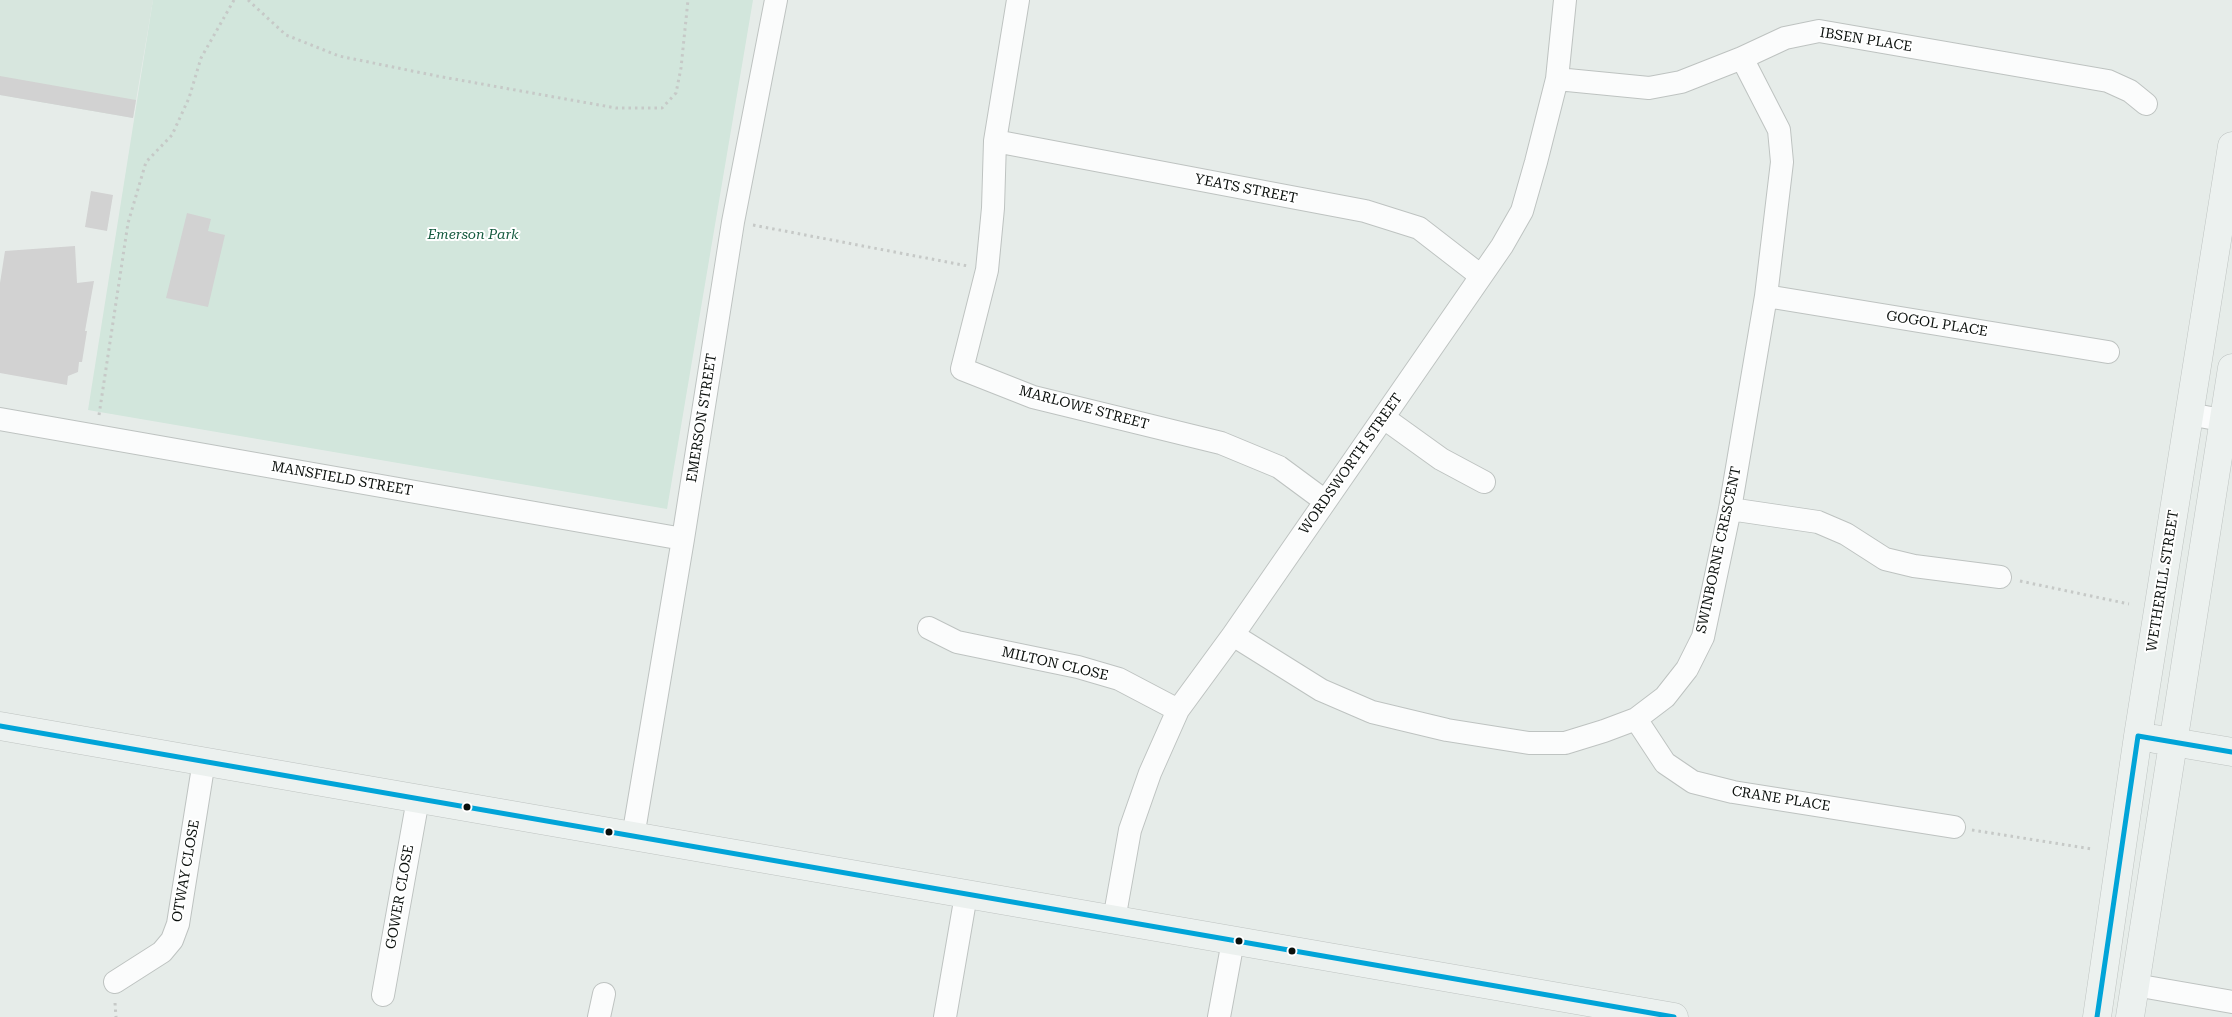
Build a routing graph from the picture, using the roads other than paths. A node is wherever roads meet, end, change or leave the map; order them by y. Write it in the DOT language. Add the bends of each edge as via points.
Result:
graph roads {
  1 [pos="776,0"];
  2 [pos="1018,0"];
  3 [pos="1559,1"];
  4 [pos="1742,58"];
  5 [pos="1557,79"];
  6 [pos="2146,104"];
  7 [pos="995,141"];
  8 [pos="2232,146"];
  9 [pos="1481,276"];
  10 [pos="1766,296"];
  11 [pos="2108,352"];
  12 [pos="2232,368"];
  13 [pos="2189,414"];
  14 [pos="1384,418"];
  15 [pos="0,419"];
  16 [pos="2228,421"];
  17 [pos="1484,482"];
  18 [pos="1325,501"];
  19 [pos="1730,509"];
  20 [pos="683,539"];
  21 [pos="2000,577"];
  22 [pos="929,628"];
  23 [pos="1233,634"];
  24 [pos="1178,710"];
  25 [pos="1636,719"];
  26 [pos="0,726"];
  27 [pos="2138,736"];
  28 [pos="2174,742"];
  29 [pos="2232,752"];
  30 [pos="204,761"];
  31 [pos="418,799"];
  32 [pos="1954,827"];
  33 [pos="633,837"];
  34 [pos="966,895"];
  35 [pos="1114,920"];
  36 [pos="1233,941"];
  37 [pos="115,982"];
  38 [pos="2135,986"];
  39 [pos="604,994"];
  40 [pos="383,995"];
  41 [pos="2232,1002"];
  42 [pos="1644,1014"];
  43 [pos="599,1017"];
  44 [pos="945,1017"];
  45 [pos="1219,1017"];
  46 [pos="1674,1017"];
  47 [pos="2097,1017"];
  48 [pos="2130,1017"];
  1 -- 20 [label="street, EMERSON STREET" via="733,222"];
  2 -- 7 [label="street, MARLOWE STREET"];
  3 -- 5 [label="street, WORDSWORTH STREET"];
  4 -- 5 [label="street, IBSEN PLACE" via="1681,82 1649,88"];
  4 -- 6 [label="street, IBSEN PLACE" via="1785,38 1819,31 2108,81 2130,91"];
  4 -- 10 [label="street, SWINBORNE CRESCENT" via="1779,130 1782,162"];
  5 -- 9 [label="street, WORDSWORTH STREET" via="1522,211"];
  7 -- 9 [label="street, YEATS STREET" via="1365,211 1419,228"];
  7 -- 18 [label="street, MARLOWE STREET" via="987,270 962,369 1034,397 1221,443 1279,467"];
  8 -- 13 [label="street, WETHERILL STREET"];
  9 -- 14 [label="street, WORDSWORTH STREET"];
  10 -- 11 [label="street, GOGOL PLACE"];
  10 -- 19 [label="street, SWINBORNE CRESCENT"];
  12 -- 16 [label="street"];
  13 -- 16 [label="street"];
  13 -- 27 [label="street, WETHERILL STREET"];
  14 -- 17 [label="street" via="1441,459"];
  14 -- 18 [label="street, WORDSWORTH STREET"];
  15 -- 20 [label="street, MANSFIELD STREET"];
  16 -- 28 [label="street"];
  18 -- 23 [label="street, WORDSWORTH STREET"];
  19 -- 21 [label="street" via="1818,522 1846,534 1885,559"];
  19 -- 25 [label="street, SWINBORNE CRESCENT" via="1702,637 1687,669 1665,697"];
  20 -- 33 [label="street, EMERSON STREET"];
  22 -- 24 [label="street, MILTON CLOSE" via="957,642 1078,667 1119,679"];
  23 -- 24 [label="street, WORDSWORTH STREET"];
  23 -- 25 [label="street, SWINBORNE CRESCENT" via="1321,690 1372,712 1447,730 1529,743 1566,743"];
  24 -- 35 [label="street, WORDSWORTH STREET" via="1130,830"];
  25 -- 32 [label="street, CRANE PLACE" via="1665,763 1693,782 1733,792"];
  26 -- 30 [label="street"];
  27 -- 28 [label="street"];
  27 -- 47 [label="street, WETHERILL STREET"];
  28 -- 29 [label="street"];
  28 -- 38 [label="street"];
  30 -- 31 [label="street"];
  30 -- 37 [label="street, OTWAY CLOSE" via="178,924 172,940 162,952"];
  31 -- 33 [label="street"];
  31 -- 40 [label="street, GOWER CLOSE"];
  33 -- 34 [label="street"];
  34 -- 35 [label="street"];
  34 -- 44 [label="street"];
  35 -- 36 [label="street"];
  36 -- 42 [label="street"];
  36 -- 45 [label="street"];
  38 -- 41 [label="street"];
  38 -- 48 [label="street"];
  39 -- 43 [label="street"];
  42 -- 46 [label="street"];
}
